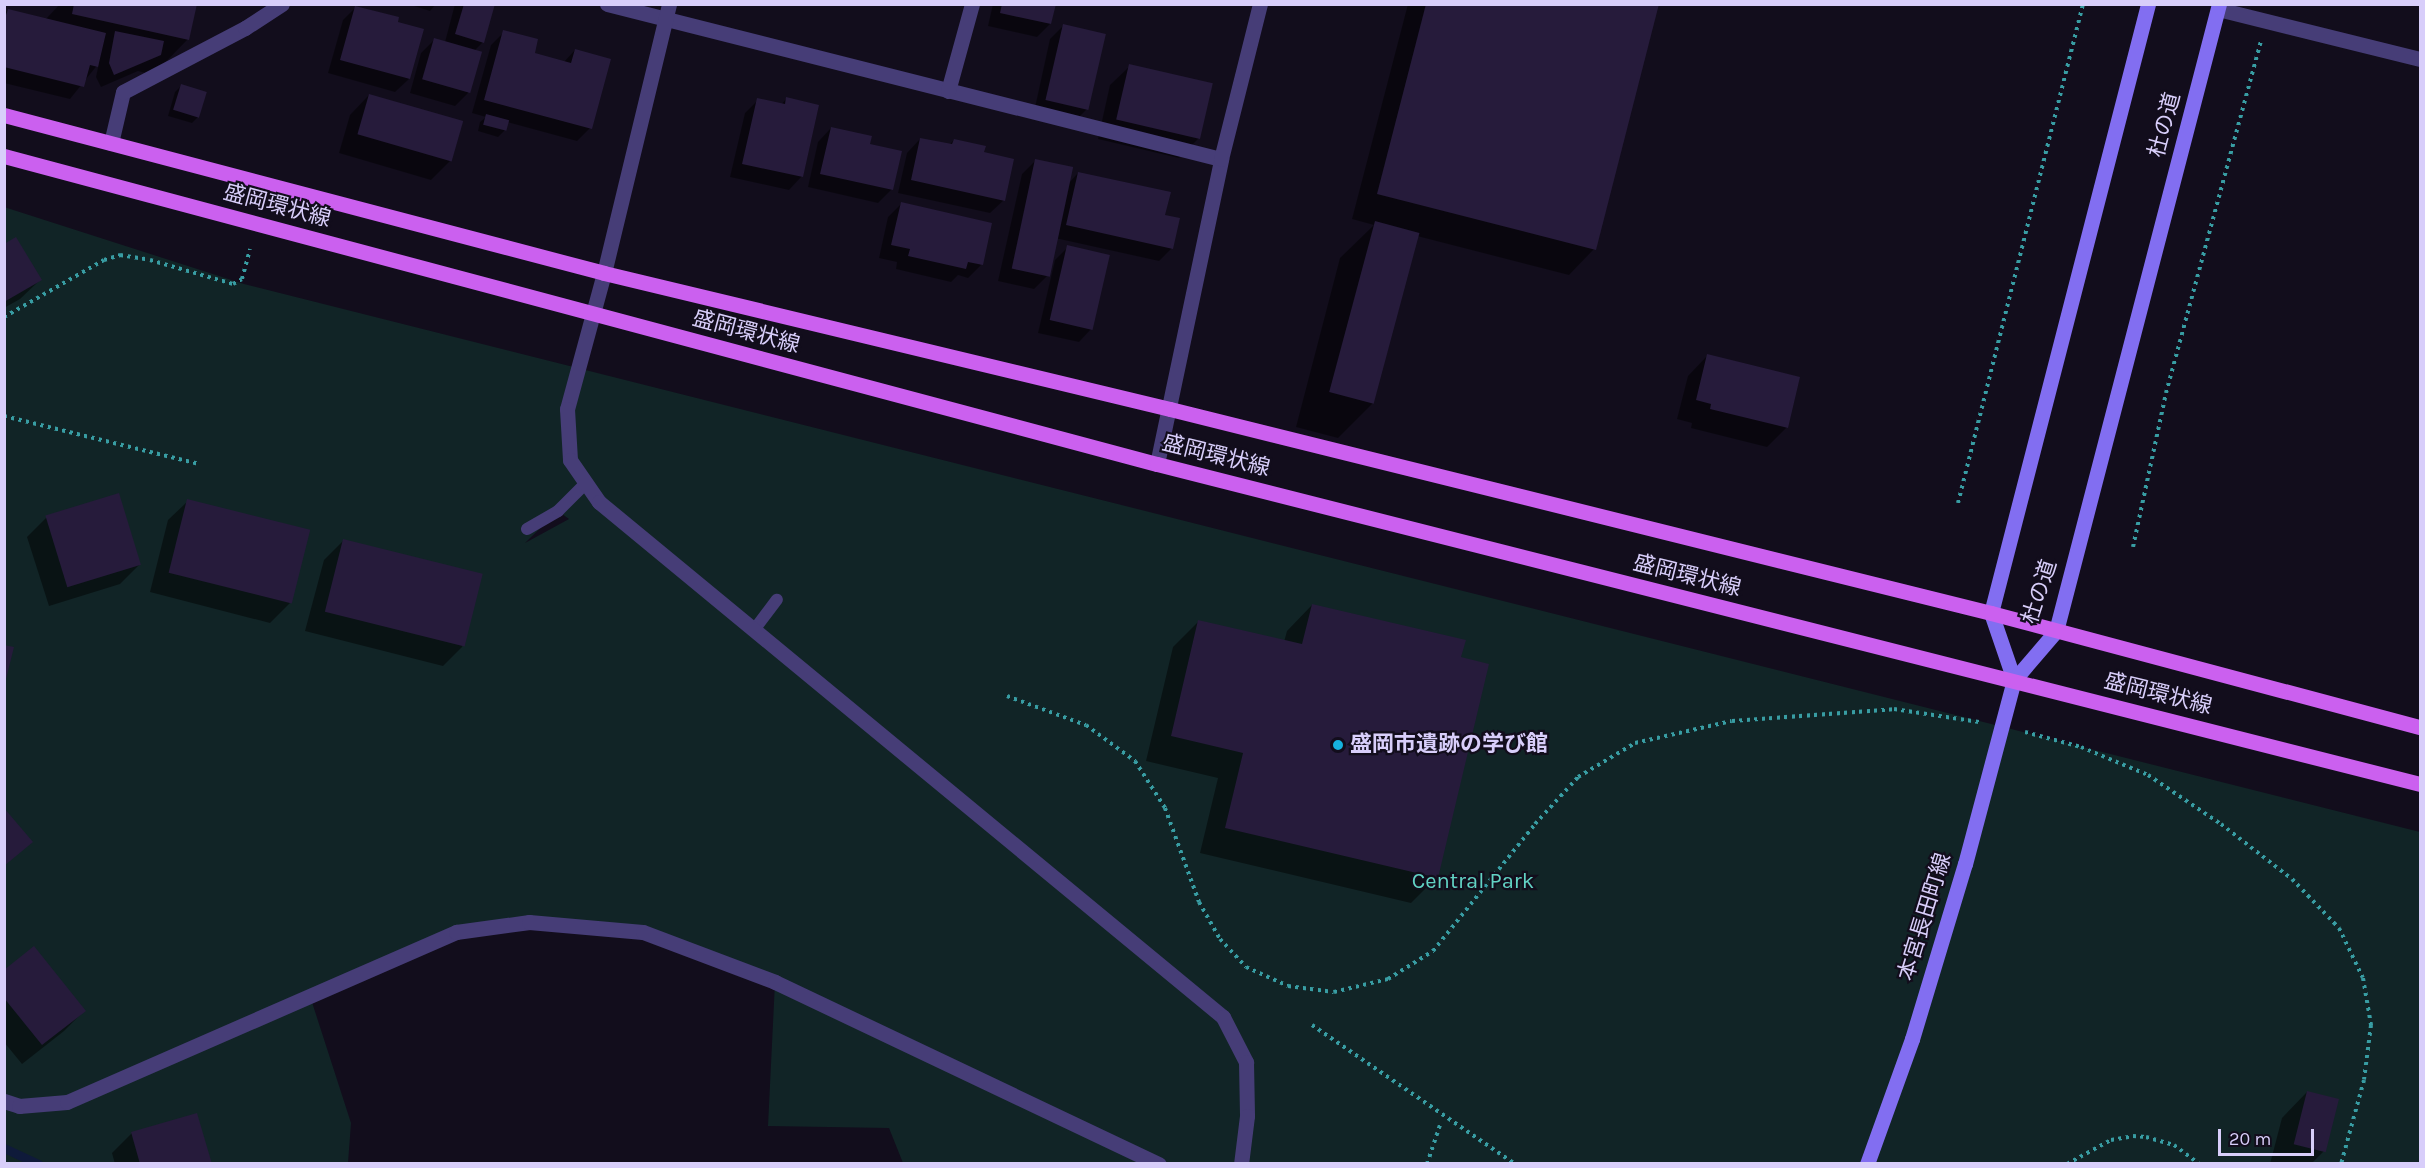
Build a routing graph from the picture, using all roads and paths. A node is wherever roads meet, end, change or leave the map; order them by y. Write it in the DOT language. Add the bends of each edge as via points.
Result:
graph roads {
  1 [pos="282,4"];
  2 [pos="607,4"];
  3 [pos="972,4"];
  4 [pos="1260,4"];
  5 [pos="2083,4"];
  6 [pos="2148,4"];
  7 [pos="2219,7"];
  8 [pos="667,12"];
  9 [pos="2268,21"];
  10 [pos="2421,59"];
  11 [pos="948,91"];
  12 [pos="4,115"];
  13 [pos="111,143"];
  14 [pos="4,156"];
  15 [pos="1221,159"];
  16 [pos="249,249"];
  17 [pos="604,273"];
  18 [pos="594,314"];
  19 [pos="4,317"];
  20 [pos="1170,409"];
  21 [pos="4,416"];
  22 [pos="199,464"];
  23 [pos="1157,464"];
  24 [pos="586,483"];
  25 [pos="1958,503"];
  26 [pos="527,529"];
  27 [pos="2133,547"];
  28 [pos="777,600"];
  29 [pos="1990,613"];
  30 [pos="754,630"];
  31 [pos="2056,631"];
  32 [pos="2014,680"];
  33 [pos="1007,696"];
  34 [pos="2002,725"];
  35 [pos="2421,727"];
  36 [pos="2421,784"];
  37 [pos="1312,1025"];
  38 [pos="4,1101"];
  39 [pos="1440,1125"];
  40 [pos="1159,1164"];
  41 [pos="1241,1164"];
  42 [pos="1427,1164"];
  43 [pos="1515,1164"];
  44 [pos="1867,1164"];
  45 [pos="2067,1164"];
  46 [pos="2199,1164"];
  47 [pos="2341,1164"];
  1 -- 13 [label="street" via="123,92"];
  2 -- 8 [label="street"];
  3 -- 11 [label="street"];
  4 -- 15 [label="street"];
  5 -- 25 [label="path"];
  6 -- 29 [label="main road, 杜の道"];
  7 -- 9 [label="street"];
  7 -- 31 [label="main road, 杜の道"];
  8 -- 11 [label="street"];
  8 -- 17 [label="street"];
  9 -- 10 [label="street"];
  9 -- 27 [label="path" via="2166,393"];
  11 -- 15 [label="street"];
  12 -- 13 [label="main road, 盛岡環状線"];
  13 -- 17 [label="main road, 盛岡環状線"];
  14 -- 18 [label="main road, 盛岡環状線"];
  15 -- 20 [label="street"];
  16 -- 19 [label="path" via="242,279 233,284 120,255 104,260"];
  17 -- 18 [label="street"];
  17 -- 20 [label="main road, 盛岡環状線"];
  18 -- 23 [label="main road, 盛岡環状線"];
  18 -- 24 [label="street" via="567,409 570,460"];
  20 -- 23 [label="street"];
  20 -- 29 [label="main road, 盛岡環状線"];
  21 -- 22 [label="path"];
  23 -- 32 [label="main road, 盛岡環状線"];
  24 -- 26 [label="lane" via="558,511"];
  24 -- 30 [label="street" via="599,502"];
  28 -- 30 [label="lane"];
  29 -- 31 [label="main road, 盛岡環状線"];
  29 -- 32 [label="main road, 杜の道"];
  30 -- 41 [label="street" via="1223,1017 1246,1062 1247,1116"];
  31 -- 32 [label="main road, 杜の道"];
  31 -- 35 [label="main road, 盛岡環状線"];
  32 -- 34 [label="main road, 本宮長田町線"];
  32 -- 36 [label="main road, 盛岡環状線"];
  33 -- 34 [label="path" via="1086,725 1135,761 1165,808 1199,902 1220,939 1246,967 1288,986 1334,992 1388,979 1432,951 1578,777 1635,743 1732,721 1894,709"];
  34 -- 44 [label="main road, 本宮長田町線" via="1912,1039"];
  34 -- 47 [label="path" via="2081,747 2148,775 2221,824 2292,879 2339,928 2363,978 2371,1025 2364,1080"];
  37 -- 43 [label="path"];
  38 -- 40 [label="street" via="19,1106 67,1102 456,932 529,922 643,932 775,982"];
  39 -- 42 [label="path"];
  45 -- 46 [label="path" via="2111,1140 2133,1137 2174,1145"];
}
